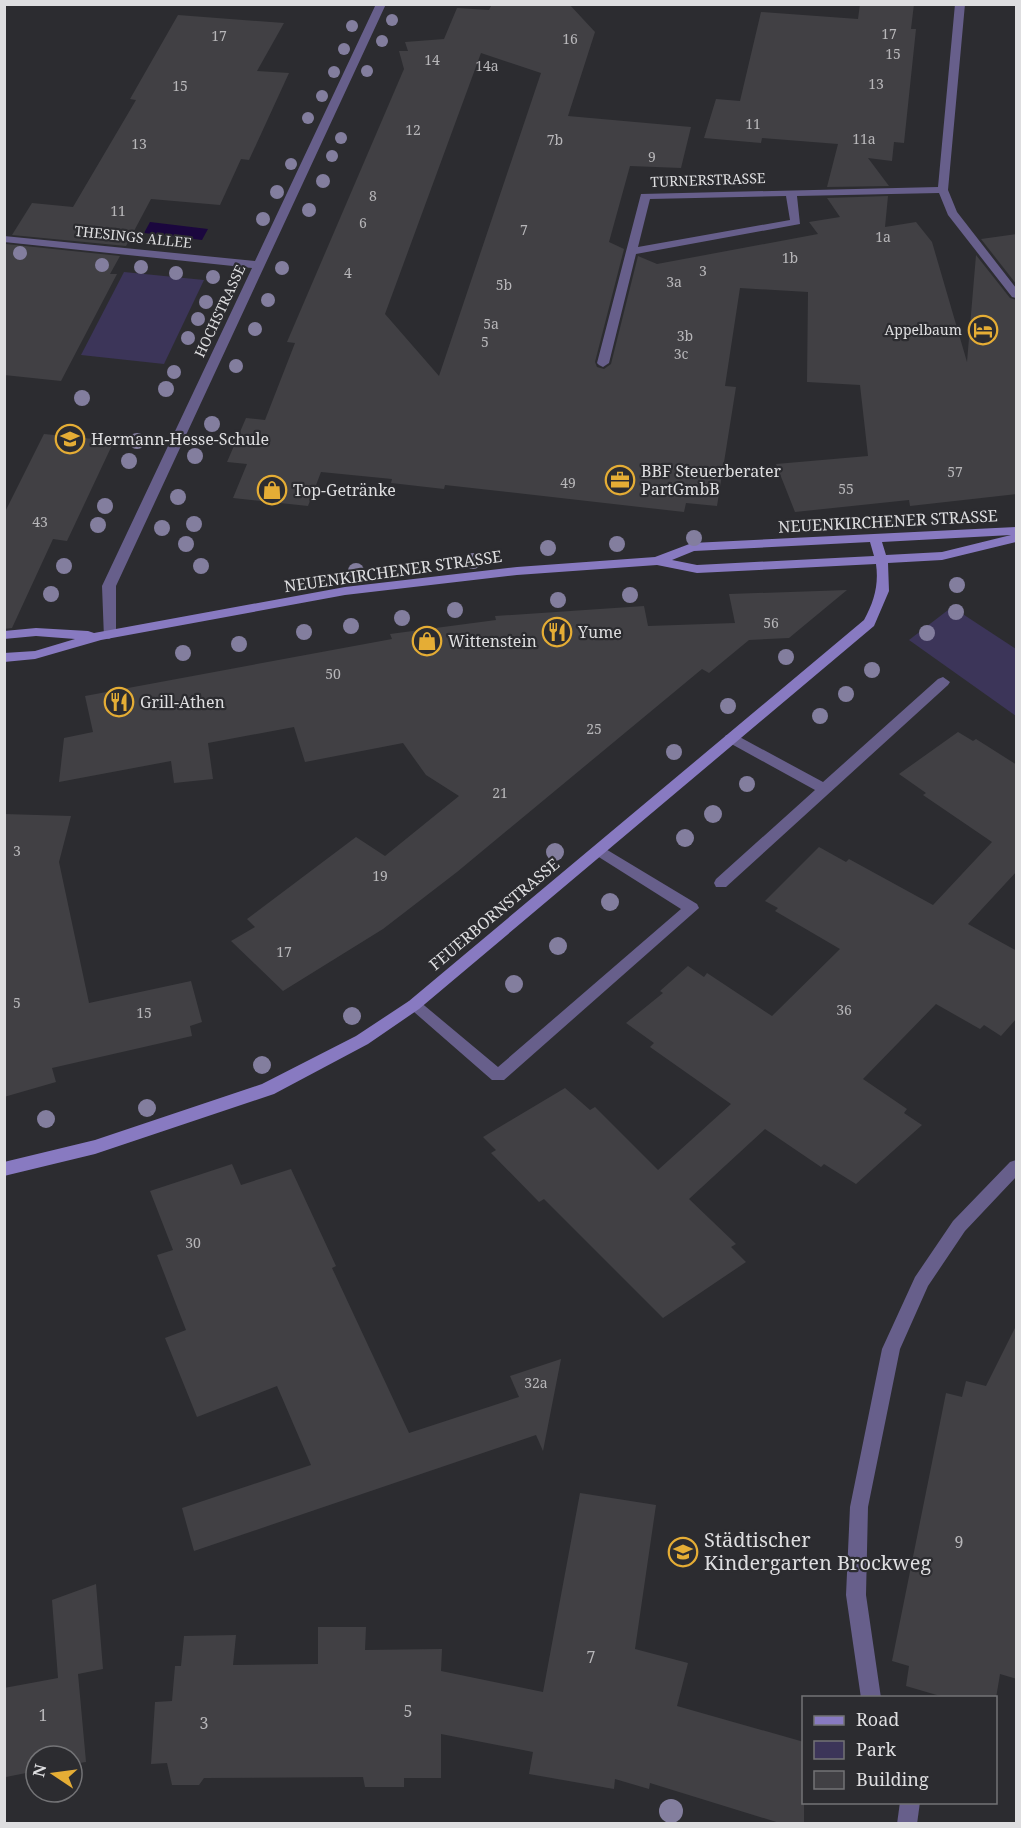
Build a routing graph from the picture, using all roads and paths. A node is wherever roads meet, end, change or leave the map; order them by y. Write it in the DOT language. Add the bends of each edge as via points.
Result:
graph roads {
  1 [pos="381,4"];
  2 [pos="960,4"];
  3 [pos="944,190"];
  4 [pos="790,192"];
  5 [pos="4,239"];
  6 [pos="632,251"];
  7 [pos="258,265"];
  8 [pos="1017,295"];
  9 [pos="603,363"];
  10 [pos="1017,531"];
  11 [pos="1017,538"];
  12 [pos="875,539"];
  13 [pos="882,560"];
  14 [pos="657,561"];
  15 [pos="4,635"];
  16 [pos="104,635"];
  17 [pos="4,658"];
  18 [pos="942,682"];
  19 [pos="731,738"];
  20 [pos="824,789"];
  21 [pos="599,850"];
  22 [pos="721,883"];
  23 [pos="414,1005"];
  24 [pos="1017,1167"];
  25 [pos="4,1169"];
  26 [pos="871,1696"];
  27 [pos="910,1804"];
  28 [pos="907,1824"];
  1 -- 7 [label="street, HOCHSTRASSE"];
  2 -- 3 [label="street"];
  3 -- 4 [label="street, TURNERSTRASSE"];
  3 -- 8 [label="street" via="952,213"];
  4 -- 6 [label="street" via="796,222"];
  4 -- 6 [label="street, TURNERSTRASSE" via="645,196"];
  5 -- 7 [label="street, THESINGS ALLEE"];
  6 -- 9 [label="street, TURNERSTRASSE"];
  7 -- 16 [label="street, HOCHSTRASSE" via="109,586"];
  10 -- 12 [label="main road, NEUENKIRCHENER STRASSE"];
  11 -- 13 [label="main road, NEUENKIRCHENER STRASSE" via="942,556"];
  12 -- 13 [label="main road, FEUERBORNSTRASSE"];
  12 -- 14 [label="main road, NEUENKIRCHENER STRASSE" via="692,548"];
  13 -- 14 [label="main road, NEUENKIRCHENER STRASSE" via="697,569"];
  13 -- 19 [label="main road, FEUERBORNSTRASSE" via="886,581 882,601 869,623"];
  14 -- 16 [label="main road, NEUENKIRCHENER STRASSE" via="517,571 345,591"];
  15 -- 16 [label="main road, NEUENKIRCHENER STRASSE"];
  16 -- 17 [label="main road, NEUENKIRCHENER STRASSE" via="35,655"];
  18 -- 20 [label="street"];
  19 -- 20 [label="street"];
  19 -- 21 [label="main road, FEUERBORNSTRASSE"];
  20 -- 22 [label="street"];
  21 -- 23 [label="main road, FEUERBORNSTRASSE"];
  21 -- 23 [label="street" via="692,908 498,1076"];
  23 -- 25 [label="main road, FEUERBORNSTRASSE" via="362,1040 268,1089 95,1147"];
  24 -- 26 [label="street" via="953,1235 921,1282 891,1349 859,1507 856,1595"];
  27 -- 28 [label="street"];
}
